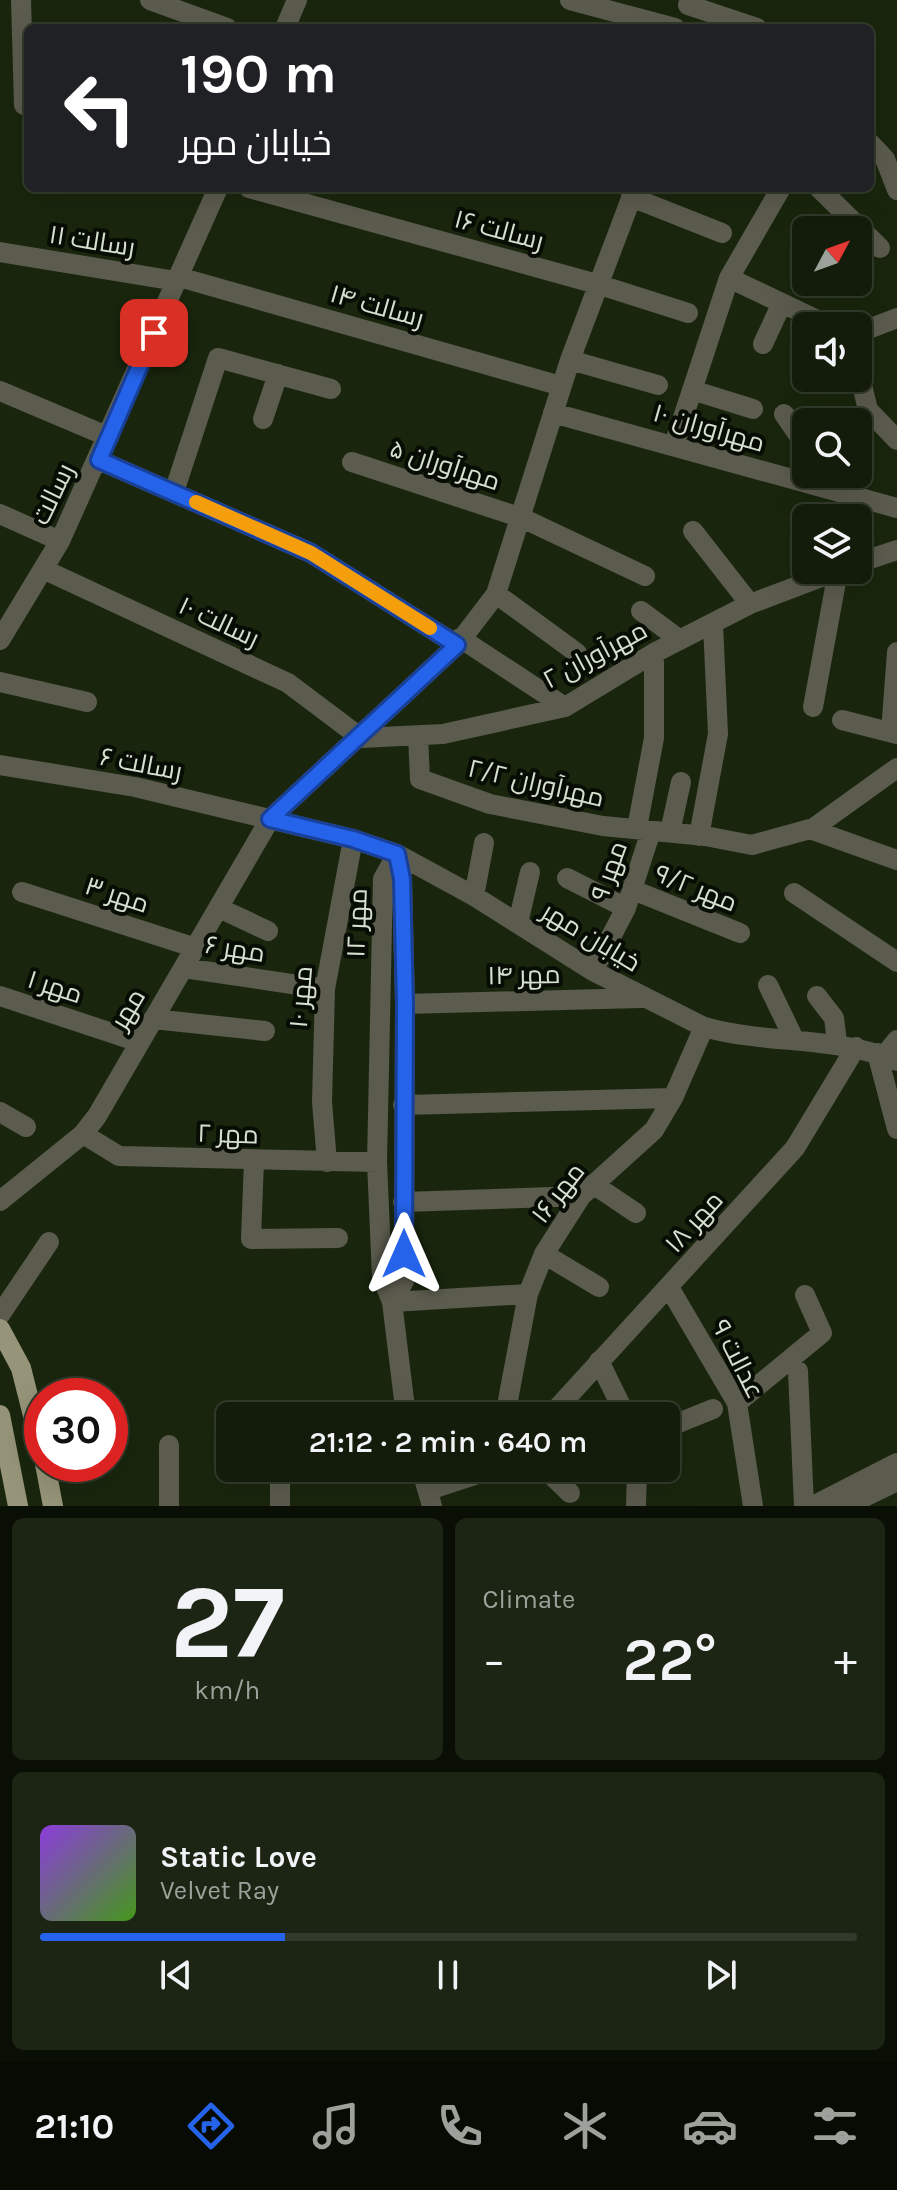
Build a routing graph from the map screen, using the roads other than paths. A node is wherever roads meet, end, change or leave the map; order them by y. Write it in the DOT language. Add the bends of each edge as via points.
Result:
graph roads {
  1 [pos="21,0"];
  2 [pos="150,0"];
  3 [pos="297,0"];
  4 [pos="579,1"];
  5 [pos="688,2"];
  6 [pos="629,8"];
  7 [pos="216,24"];
  8 [pos="287,24"];
  9 [pos="666,24"];
  10 [pos="686,24"];
  11 [pos="746,24"];
  12 [pos="24,64"];
  13 [pos="874,147"];
  14 [pos="897,190"];
  15 [pos="216,192"];
  16 [pos="264,192"];
  17 [pos="633,192"];
  18 [pos="776,192"];
  19 [pos="823,192"];
  20 [pos="722,233"];
  21 [pos="880,248"];
  22 [pos="0,252"];
  23 [pos="729,278"];
  24 [pos="178,279"];
  25 [pos="597,284"];
  26 [pos="782,303"];
  27 [pos="801,312"];
  28 [pos="688,313"];
  29 [pos="897,318"];
  30 [pos="872,328"];
  31 [pos="763,344"];
  32 [pos="570,360"];
  33 [pos="278,374"];
  34 [pos="658,385"];
  35 [pos="561,386"];
  36 [pos="331,389"];
  37 [pos="692,390"];
  38 [pos="0,391"];
  39 [pos="864,392"];
  40 [pos="753,409"];
  41 [pos="553,413"];
  42 [pos="784,414"];
  43 [pos="263,419"];
  44 [pos="792,426"];
  45 [pos="109,437"];
  46 [pos="897,440"];
  47 [pos="674,445"];
  48 [pos="99,460"];
  49 [pos="352,462"];
  50 [pos="836,488"];
  51 [pos="838,491"];
  52 [pos="174,492"];
  53 [pos="897,508"];
  54 [pos="0,514"];
  55 [pos="522,518"];
  56 [pos="693,531"];
  57 [pos="60,541"];
  58 [pos="892,555"];
  59 [pos="872,560"];
  60 [pos="45,570"];
  61 [pos="645,576"];
  62 [pos="802,584"];
  63 [pos="836,584"];
  64 [pos="496,594"];
  65 [pos="750,604"];
  66 [pos="641,611"];
  67 [pos="713,624"];
  68 [pos="0,640"];
  69 [pos="680,640"];
  70 [pos="459,642"];
  71 [pos="577,653"];
  72 [pos="654,653"];
  73 [pos="897,659"];
  74 [pos="0,682"];
  75 [pos="87,702"];
  76 [pos="565,707"];
  77 [pos="813,707"];
  78 [pos="842,720"];
  79 [pos="894,733"];
  80 [pos="418,736"];
  81 [pos="361,738"];
  82 [pos="0,765"];
  83 [pos="897,768"];
  84 [pos="681,782"];
  85 [pos="270,819"];
  86 [pos="812,829"];
  87 [pos="653,831"];
  88 [pos="699,836"];
  89 [pos="353,839"];
  90 [pos="484,843"];
  91 [pos="397,854"];
  92 [pos="897,860"];
  93 [pos="530,872"];
  94 [pos="567,878"];
  95 [pos="22,892"];
  96 [pos="794,893"];
  97 [pos="474,896"];
  98 [pos="629,899"];
  99 [pos="219,908"];
  100 [pos="518,923"];
  101 [pos="268,931"];
  102 [pos="740,933"];
  103 [pos="196,948"];
  104 [pos="897,962"];
  105 [pos="184,968"];
  106 [pos="593,971"];
  107 [pos="768,985"];
  108 [pos="325,989"];
  109 [pos="0,996"];
  110 [pos="817,996"];
  111 [pos="644,998"];
  112 [pos="405,1004"];
  113 [pos="153,1019"];
  114 [pos="704,1027"];
  115 [pos="265,1031"];
  116 [pos="793,1037"];
  117 [pos="139,1042"];
  118 [pos="846,1044"];
  119 [pos="889,1052"];
  120 [pos="673,1098"];
  121 [pos="403,1105"];
  122 [pos="0,1112"];
  123 [pos="26,1127"];
  124 [pos="897,1129"];
  125 [pos="378,1132"];
  126 [pos="404,1133"];
  127 [pos="83,1134"];
  128 [pos="254,1160"];
  129 [pos="327,1162"];
  130 [pos="377,1162"];
  131 [pos="587,1190"];
  132 [pos="0,1201"];
  133 [pos="403,1202"];
  134 [pos="636,1213"];
  135 [pos="338,1238"];
  136 [pos="49,1242"];
  137 [pos="544,1254"];
  138 [pos="599,1287"];
  139 [pos="670,1289"];
  140 [pos="528,1294"];
  141 [pos="805,1295"];
  142 [pos="392,1302"];
  143 [pos="0,1315"];
  144 [pos="0,1329"];
  145 [pos="599,1361"];
  146 [pos="798,1371"];
  147 [pos="24,1380"];
  148 [pos="404,1402"];
  149 [pos="508,1402"];
  150 [pos="562,1402"];
  151 [pos="619,1402"];
  152 [pos="737,1403"];
  153 [pos="713,1409"];
  154 [pos="0,1415"];
  155 [pos="680,1422"];
  156 [pos="169,1445"];
  157 [pos="897,1463"];
  158 [pos="897,1481"];
  159 [pos="48,1482"];
  160 [pos="280,1482"];
  161 [pos="466,1482"];
  162 [pos="559,1482"];
  163 [pos="637,1482"];
  164 [pos="11,1493"];
  165 [pos="570,1493"];
  166 [pos="431,1498"];
  167 [pos="872,1501"];
  168 [pos="53,1506"];
  169 [pos="169,1506"];
  170 [pos="280,1506"];
  171 [pos="636,1506"];
  172 [pos="753,1506"];
  173 [pos="804,1506"];
  174 [pos="813,1506"];
  175 [pos="846,1506"];
  1 -- 12 [label="street"];
  2 -- 7 [label="street"];
  3 -- 8 [label="street"];
  4 -- 6 [label="street"];
  5 -- 10 [label="street"];
  5 -- 11 [label="street"];
  6 -- 9 [label="street"];
  13 -- 14 [label="street" via="885,159"];
  15 -- 24 [label="street, رسالت"];
  16 -- 25 [label="street, رسالت ۱۶"];
  17 -- 20 [label="street"];
  17 -- 25 [label="street"];
  18 -- 23 [label="street"];
  19 -- 21 [label="street"];
  22 -- 24 [label="street, رسالت ۱۱"];
  23 -- 26 [label="street"];
  23 -- 37 [label="street"];
  24 -- 35 [label="street, رسالت ۱۴"];
  24 -- 45 [label="street, رسالت"];
  25 -- 28 [label="street, رسالت ۱۶"];
  25 -- 32 [label="street"];
  26 -- 27 [label="street"];
  26 -- 31 [label="street"];
  29 -- 30 [label="street"];
  32 -- 34 [label="street"];
  32 -- 35 [label="street"];
  33 -- 36 [label="street"];
  33 -- 43 [label="street"];
  33 -- 52 [label="street" via="218,358"];
  35 -- 41 [label="street"];
  37 -- 40 [label="street"];
  37 -- 47 [label="street"];
  38 -- 45 [label="street"];
  39 -- 46 [label="street" via="868,410"];
  41 -- 47 [label="street, مهرآوران ۱۰"];
  41 -- 55 [label="street"];
  42 -- 44 [label="street"];
  45 -- 48 [label="street, رسالت"];
  47 -- 51 [label="street, مهرآوران ۱۰"];
  48 -- 52 [label="street"];
  48 -- 57 [label="street, رسالت"];
  49 -- 55 [label="street, مهرآوران ۵"];
  50 -- 51 [label="street"];
  51 -- 53 [label="street, مهرآوران ۱۰"];
  52 -- 70 [label="street" via="311,553"];
  54 -- 57 [label="street"];
  55 -- 61 [label="street, مهرآوران ۵"];
  55 -- 64 [label="street"];
  56 -- 65 [label="street"];
  57 -- 60 [label="street, رسالت"];
  58 -- 59 [label="street"];
  60 -- 68 [label="street, رسالت"];
  60 -- 81 [label="street, رسالت ۱۰" via="288,683"];
  62 -- 65 [label="street, مهرآوران ۲"];
  63 -- 77 [label="street"];
  64 -- 70 [label="street, مهر"];
  64 -- 71 [label="street"];
  65 -- 67 [label="street, مهرآوران ۲"];
  66 -- 69 [label="street"];
  67 -- 69 [label="street, مهرآوران ۲"];
  67 -- 88 [label="street" via="718,734"];
  69 -- 72 [label="street, مهرآوران ۲"];
  70 -- 76 [label="street"];
  70 -- 81 [label="street, مهر"];
  72 -- 76 [label="street, مهرآوران ۲"];
  72 -- 87 [label="street"];
  73 -- 79 [label="street"];
  74 -- 75 [label="street"];
  76 -- 80 [label="street, مهرآوران ۲"];
  78 -- 79 [label="street"];
  80 -- 81 [label="street, مهرآوران ۲"];
  80 -- 87 [label="street, مهرآوران ۲/۲" via="420,779 490,804"];
  81 -- 85 [label="street, مهر"];
  82 -- 85 [label="street, رسالت ۶" via="135,787"];
  83 -- 86 [label="street"];
  84 -- 87 [label="street"];
  85 -- 89 [label="street, خیابان مهر"];
  85 -- 99 [label="street, مهر"];
  86 -- 88 [label="street" via="752,845"];
  86 -- 92 [label="street"];
  87 -- 88 [label="street"];
  87 -- 98 [label="street, مهر ۹"];
  89 -- 91 [label="street, خیابان مهر"];
  89 -- 108 [label="street, مهر ۱۰"];
  90 -- 97 [label="street"];
  91 -- 97 [label="street, خیابان مهر"];
  91 -- 112 [label="street, مهر ۱۲"];
  91 -- 125 [label="street, مهر ۱۲" via="383,879"];
  93 -- 100 [label="street"];
  94 -- 98 [label="street, مهر ۹/۲"];
  95 -- 103 [label="street, مهر ۳"];
  96 -- 104 [label="street"];
  97 -- 100 [label="street, خیابان مهر"];
  98 -- 102 [label="street, مهر ۹/۲"];
  98 -- 106 [label="street, مهر ۹"];
  99 -- 101 [label="street"];
  99 -- 103 [label="street, مهر"];
  100 -- 106 [label="street, خیابان مهر"];
  103 -- 105 [label="street, مهر"];
  105 -- 108 [label="street, مهر ۶"];
  105 -- 113 [label="street, مهر"];
  106 -- 111 [label="street, خیابان مهر"];
  107 -- 116 [label="street"];
  108 -- 129 [label="street, مهر ۱۰" via="322,1102"];
  109 -- 117 [label="street, مهر ۱"];
  110 -- 118 [label="street"];
  111 -- 112 [label="street, مهر ۱۴"];
  111 -- 114 [label="street, خیابان مهر"];
  112 -- 121 [label="street, مهر ۱۲"];
  113 -- 115 [label="street"];
  113 -- 117 [label="street, مهر"];
  114 -- 116 [label="street, خیابان مهر"];
  114 -- 120 [label="street, مهر ۱۶"];
  116 -- 118 [label="street, خیابان مهر"];
  117 -- 127 [label="street, مهر"];
  118 -- 119 [label="street, خیابان مهر"];
  118 -- 139 [label="street, مهر ۱۸" via="795,1148"];
  119 -- 124 [label="street"];
  120 -- 121 [label="street"];
  120 -- 131 [label="street, مهر ۱۶" via="654,1130"];
  121 -- 126 [label="street, مهر ۱۲"];
  122 -- 123 [label="street"];
  125 -- 126 [label="street"];
  125 -- 130 [label="street, مهر ۱۲"];
  126 -- 133 [label="street, مهر ۱۲"];
  127 -- 128 [label="street, مهر ۲" via="119,1156"];
  127 -- 132 [label="street, مهر"];
  128 -- 129 [label="street, مهر ۲"];
  128 -- 135 [label="street" via="251,1239"];
  129 -- 130 [label="street, مهر ۲"];
  130 -- 142 [label="street, مهر ۱۲" via="382,1277"];
  131 -- 133 [label="street"];
  131 -- 134 [label="street"];
  131 -- 137 [label="street, مهر ۱۶"];
  133 -- 142 [label="street, مهر ۱۲" via="404,1281"];
  136 -- 143 [label="street"];
  137 -- 138 [label="street"];
  137 -- 140 [label="street, مهر ۱۶"];
  139 -- 145 [label="street, مهر ۱۸"];
  139 -- 152 [label="street, عدالت ۹"];
  140 -- 142 [label="street"];
  140 -- 149 [label="street, مهر ۱۶"];
  141 -- 152 [label="street" via="822,1333"];
  142 -- 148 [label="street"];
  144 -- 147 [label="main road"];
  145 -- 150 [label="street, مهر ۱۸"];
  145 -- 151 [label="street"];
  146 -- 173 [label="street"];
  152 -- 172 [label="street, عدالت ۹"];
  153 -- 155 [label="street"];
  154 -- 164 [label="main road"];
  156 -- 169 [label="street"];
  157 -- 174 [label="street"];
  158 -- 167 [label="street"];
  159 -- 168 [label="main road"];
  160 -- 170 [label="street"];
  161 -- 166 [label="street"];
  162 -- 165 [label="street"];
  163 -- 171 [label="street"];
  167 -- 175 [label="street"];
}
